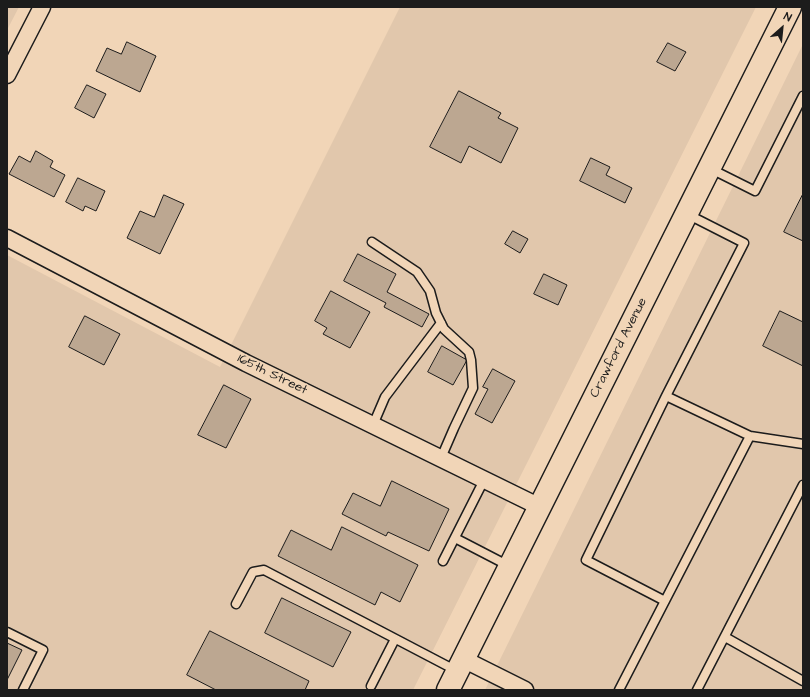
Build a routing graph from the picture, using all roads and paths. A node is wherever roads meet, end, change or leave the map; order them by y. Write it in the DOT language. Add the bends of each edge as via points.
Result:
graph roads {
  1 [pos="42,7"];
  2 [pos="790,7"];
  3 [pos="7,75"];
  4 [pos="803,96"];
  5 [pos="709,168"];
  6 [pos="686,214"];
  7 [pos="7,238"];
  8 [pos="372,242"];
  9 [pos="441,323"];
  10 [pos="666,396"];
  11 [pos="373,425"];
  12 [pos="750,436"];
  13 [pos="803,444"];
  14 [pos="441,458"];
  15 [pos="484,480"];
  16 [pos="803,485"];
  17 [pos="540,507"];
  18 [pos="455,538"];
  19 [pos="443,561"];
  20 [pos="510,566"];
  21 [pos="665,602"];
  22 [pos="236,604"];
  23 [pos="7,632"];
  24 [pos="725,637"];
  25 [pos="395,638"];
  26 [pos="456,673"];
  27 [pos="803,681"];
  28 [pos="371,686"];
  29 [pos="23,690"];
  30 [pos="525,690"];
  31 [pos="619,690"];
  32 [pos="697,690"];
  1 -- 3 [label="street"];
  2 -- 5 [label="main road, Crawford Avenue"];
  4 -- 5 [label="lane" via="754,191"];
  5 -- 6 [label="main road, Crawford Avenue"];
  6 -- 10 [label="lane" via="744,243"];
  6 -- 17 [label="main road, Crawford Avenue"];
  7 -- 11 [label="street, 165th Street" via="246,363"];
  8 -- 9 [label="lane" via="417,272 430,292"];
  9 -- 11 [label="lane" via="385,397"];
  9 -- 14 [label="lane" via="444,329 469,352 473,388"];
  10 -- 12 [label="lane"];
  10 -- 21 [label="lane" via="586,560"];
  11 -- 14 [label="street, 165th Street"];
  12 -- 13 [label="lane"];
  12 -- 21 [label="lane"];
  14 -- 15 [label="street, 165th Street"];
  15 -- 17 [label="street, 165th Street"];
  15 -- 18 [label="lane"];
  16 -- 24 [label="lane"];
  17 -- 20 [label="main road, Crawford Avenue"];
  18 -- 19 [label="lane"];
  18 -- 20 [label="lane"];
  20 -- 26 [label="main road, Crawford Avenue"];
  21 -- 31 [label="lane"];
  22 -- 25 [label="lane" via="253,572 264,570"];
  23 -- 29 [label="lane" via="43,650"];
  24 -- 27 [label="lane"];
  24 -- 32 [label="lane"];
  25 -- 26 [label="lane"];
  25 -- 28 [label="lane"];
  26 -- 30 [label="street"];
}
